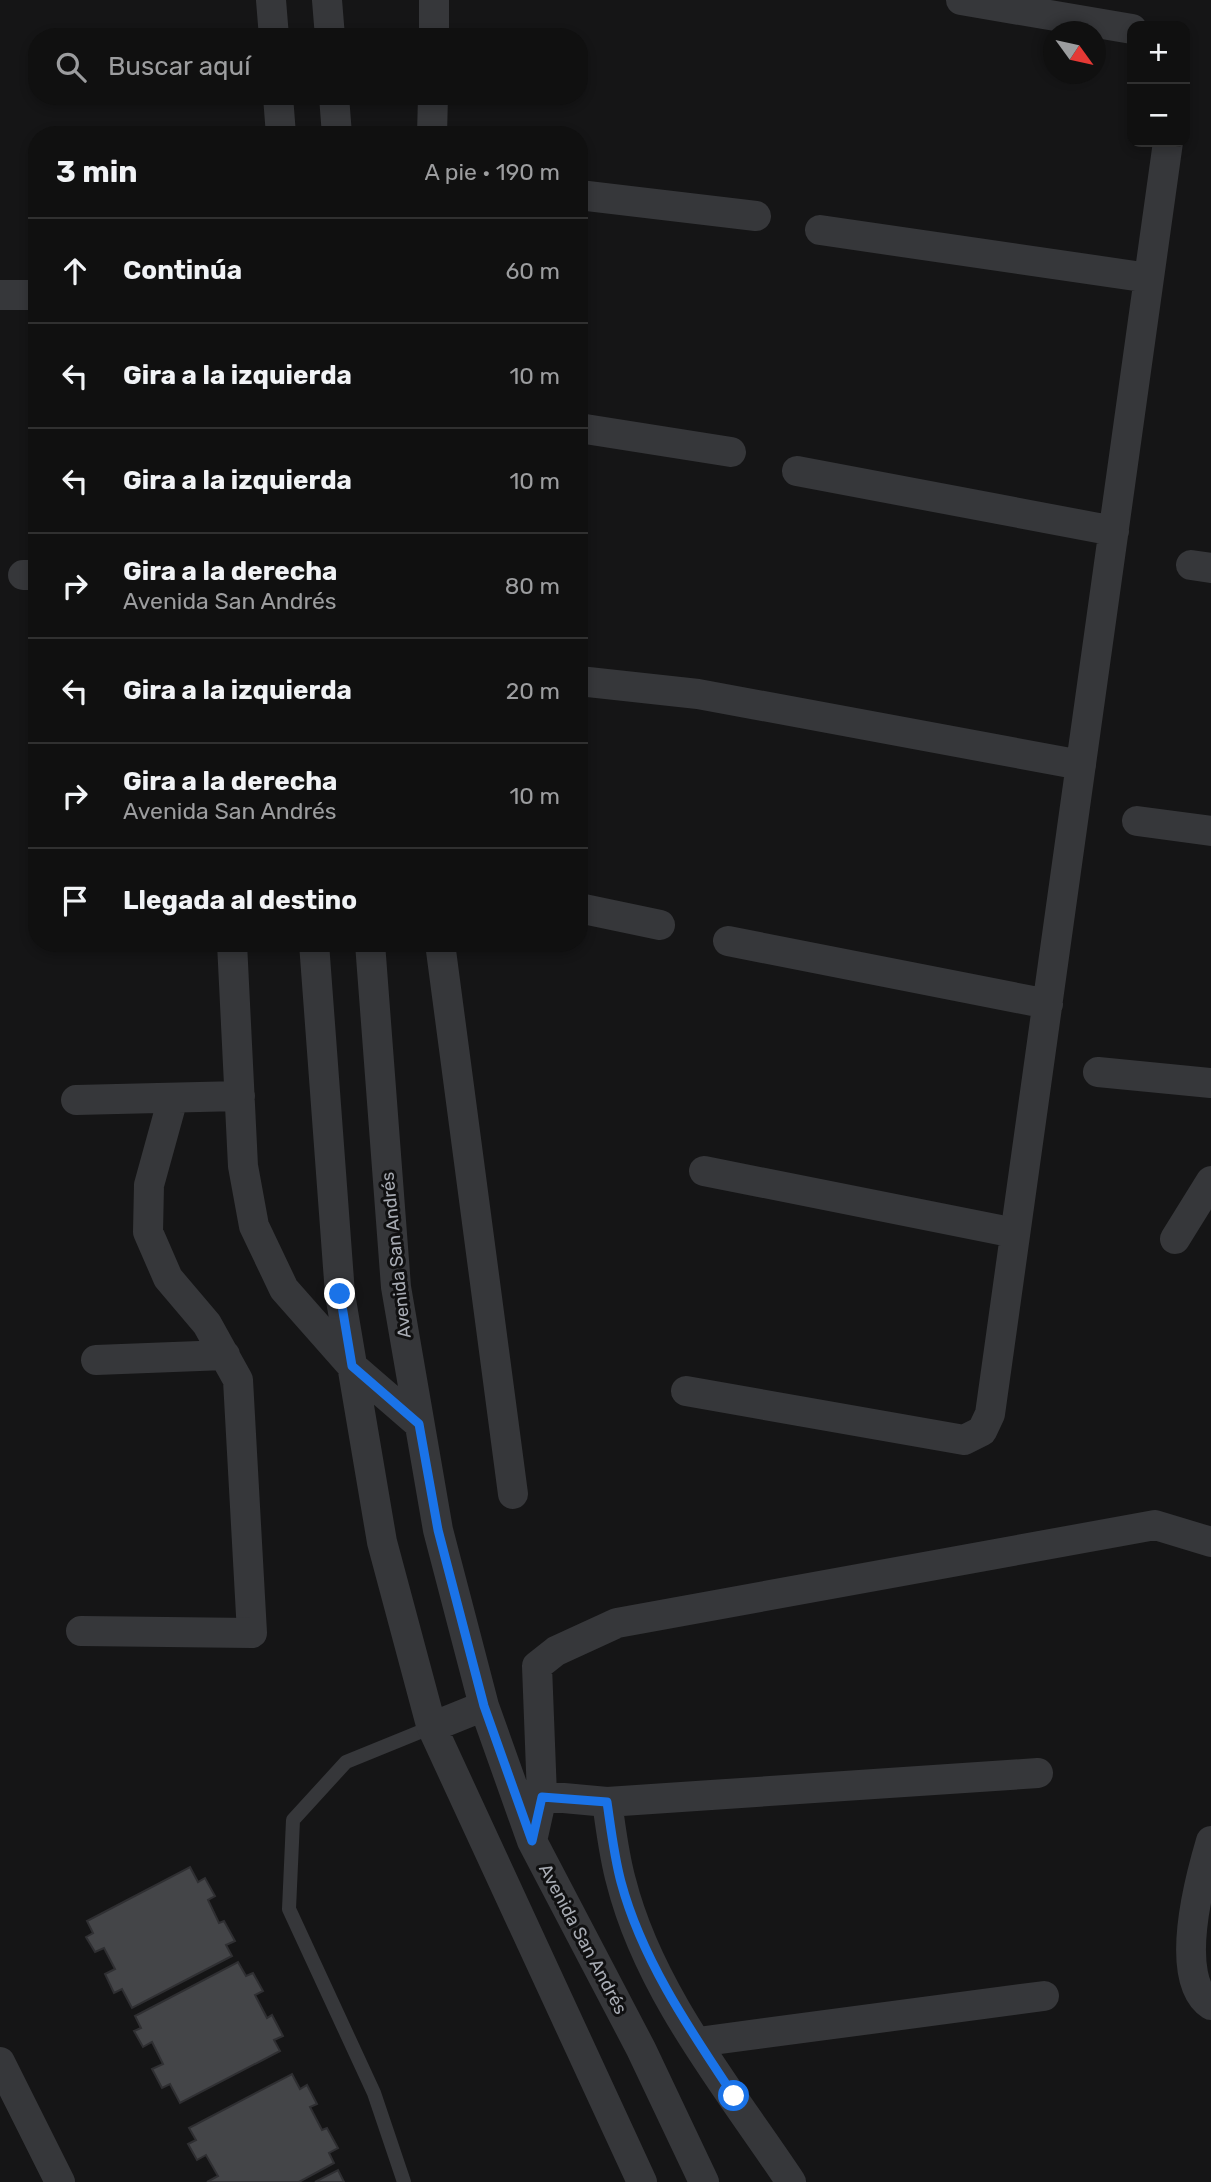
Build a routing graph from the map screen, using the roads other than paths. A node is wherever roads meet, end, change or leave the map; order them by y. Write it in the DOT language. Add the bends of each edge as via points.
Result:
graph roads {
  1 [pos="271,0"];
  2 [pos="327,0"];
  3 [pos="434,0"];
  4 [pos="961,0"];
  5 [pos="273,28"];
  6 [pos="329,28"];
  7 [pos="434,28"];
  8 [pos="1127,28"];
  9 [pos="279,105"];
  10 [pos="335,105"];
  11 [pos="433,105"];
  12 [pos="280,126"];
  13 [pos="336,126"];
  14 [pos="432,126"];
  15 [pos="1167,147"];
  16 [pos="588,196"];
  17 [pos="756,216"];
  18 [pos="820,230"];
  19 [pos="1149,278"];
  20 [pos="0,295"];
  21 [pos="28,295"];
  22 [pos="588,430"];
  23 [pos="731,452"];
  24 [pos="797,471"];
  25 [pos="1114,531"];
  26 [pos="588,682"];
  27 [pos="1081,765"];
  28 [pos="1137,821"];
  29 [pos="1211,831"];
  30 [pos="588,910"];
  31 [pos="660,925"];
  32 [pos="727,941"];
  33 [pos="232,952"];
  34 [pos="315,952"];
  35 [pos="371,952"];
  36 [pos="441,952"];
  37 [pos="1048,1004"];
  38 [pos="1098,1072"];
  39 [pos="1211,1083"];
  40 [pos="240,1096"];
  41 [pos="173,1098"];
  42 [pos="76,1100"];
  43 [pos="704,1171"];
  44 [pos="1211,1181"];
  45 [pos="1016,1233"];
  46 [pos="1175,1240"];
  47 [pos="225,1356"];
  48 [pos="96,1360"];
  49 [pos="352,1366"];
  50 [pos="686,1391"];
  51 [pos="419,1424"];
  52 [pos="513,1494"];
  53 [pos="1211,1542"];
  54 [pos="81,1631"];
  55 [pos="484,1706"];
  56 [pos="432,1727"];
  57 [pos="1038,1773"];
  58 [pos="542,1797"];
  59 [pos="607,1802"];
  60 [pos="532,1841"];
  61 [pos="1211,1841"];
  62 [pos="1044,1996"];
  63 [pos="1211,2005"];
  64 [pos="698,2042"];
  65 [pos="0,2063"];
  66 [pos="60,2182"];
  67 [pos="404,2182"];
  68 [pos="642,2182"];
  69 [pos="704,2182"];
  70 [pos="791,2182"];
  1 -- 5 [label="street"];
  2 -- 6 [label="street"];
  3 -- 7 [label="street"];
  4 -- 8 [label="street"];
  9 -- 12 [label="street"];
  10 -- 13 [label="street"];
  11 -- 14 [label="street"];
  15 -- 19 [label="street"];
  16 -- 17 [label="street"];
  18 -- 19 [label="street"];
  19 -- 25 [label="street"];
  20 -- 21 [label="street"];
  22 -- 23 [label="street"];
  24 -- 25 [label="street"];
  25 -- 27 [label="street"];
  26 -- 27 [label="street" via="698,694"];
  27 -- 37 [label="street"];
  28 -- 29 [label="street"];
  30 -- 31 [label="street"];
  32 -- 37 [label="street"];
  33 -- 40 [label="street"];
  34 -- 49 [label="street" via="340,1294"];
  35 -- 51 [label="street, Avenida San Andrés" via="396,1287"];
  36 -- 52 [label="street"];
  37 -- 45 [label="street"];
  38 -- 39 [label="street"];
  40 -- 41 [label="street"];
  40 -- 49 [label="street" via="243,1166 254,1226 284,1289"];
  41 -- 42 [label="street"];
  41 -- 47 [label="street" via="149,1185 148,1232 168,1278 208,1324"];
  43 -- 45 [label="street"];
  44 -- 46 [label="street"];
  45 -- 50 [label="street" via="990,1413 982,1431 964,1440"];
  47 -- 48 [label="street"];
  47 -- 54 [label="street" via="238,1380 252,1633"];
  49 -- 51 [label="street"];
  49 -- 56 [label="street" via="382,1542"];
  51 -- 55 [label="street, Avenida San Andrés" via="438,1530"];
  53 -- 58 [label="street" via="1155,1525 617,1623 556,1651 537,1666"];
  55 -- 56 [label="street"];
  55 -- 60 [label="street, Avenida San Andrés"];
  56 -- 67 [label="lane" via="346,1762 293,1820 289,1909 374,2093"];
  56 -- 68 [label="street"];
  57 -- 59 [label="street"];
  58 -- 59 [label="street"];
  58 -- 60 [label="street"];
  59 -- 64 [label="street" via="621,1882 641,1937"];
  60 -- 69 [label="street, Avenida San Andrés" via="642,2049"];
  61 -- 63 [label="street" via="1196,1892 1192,1969 1202,1999"];
  62 -- 64 [label="street"];
  64 -- 70 [label="street"];
  65 -- 66 [label="street"];
}
